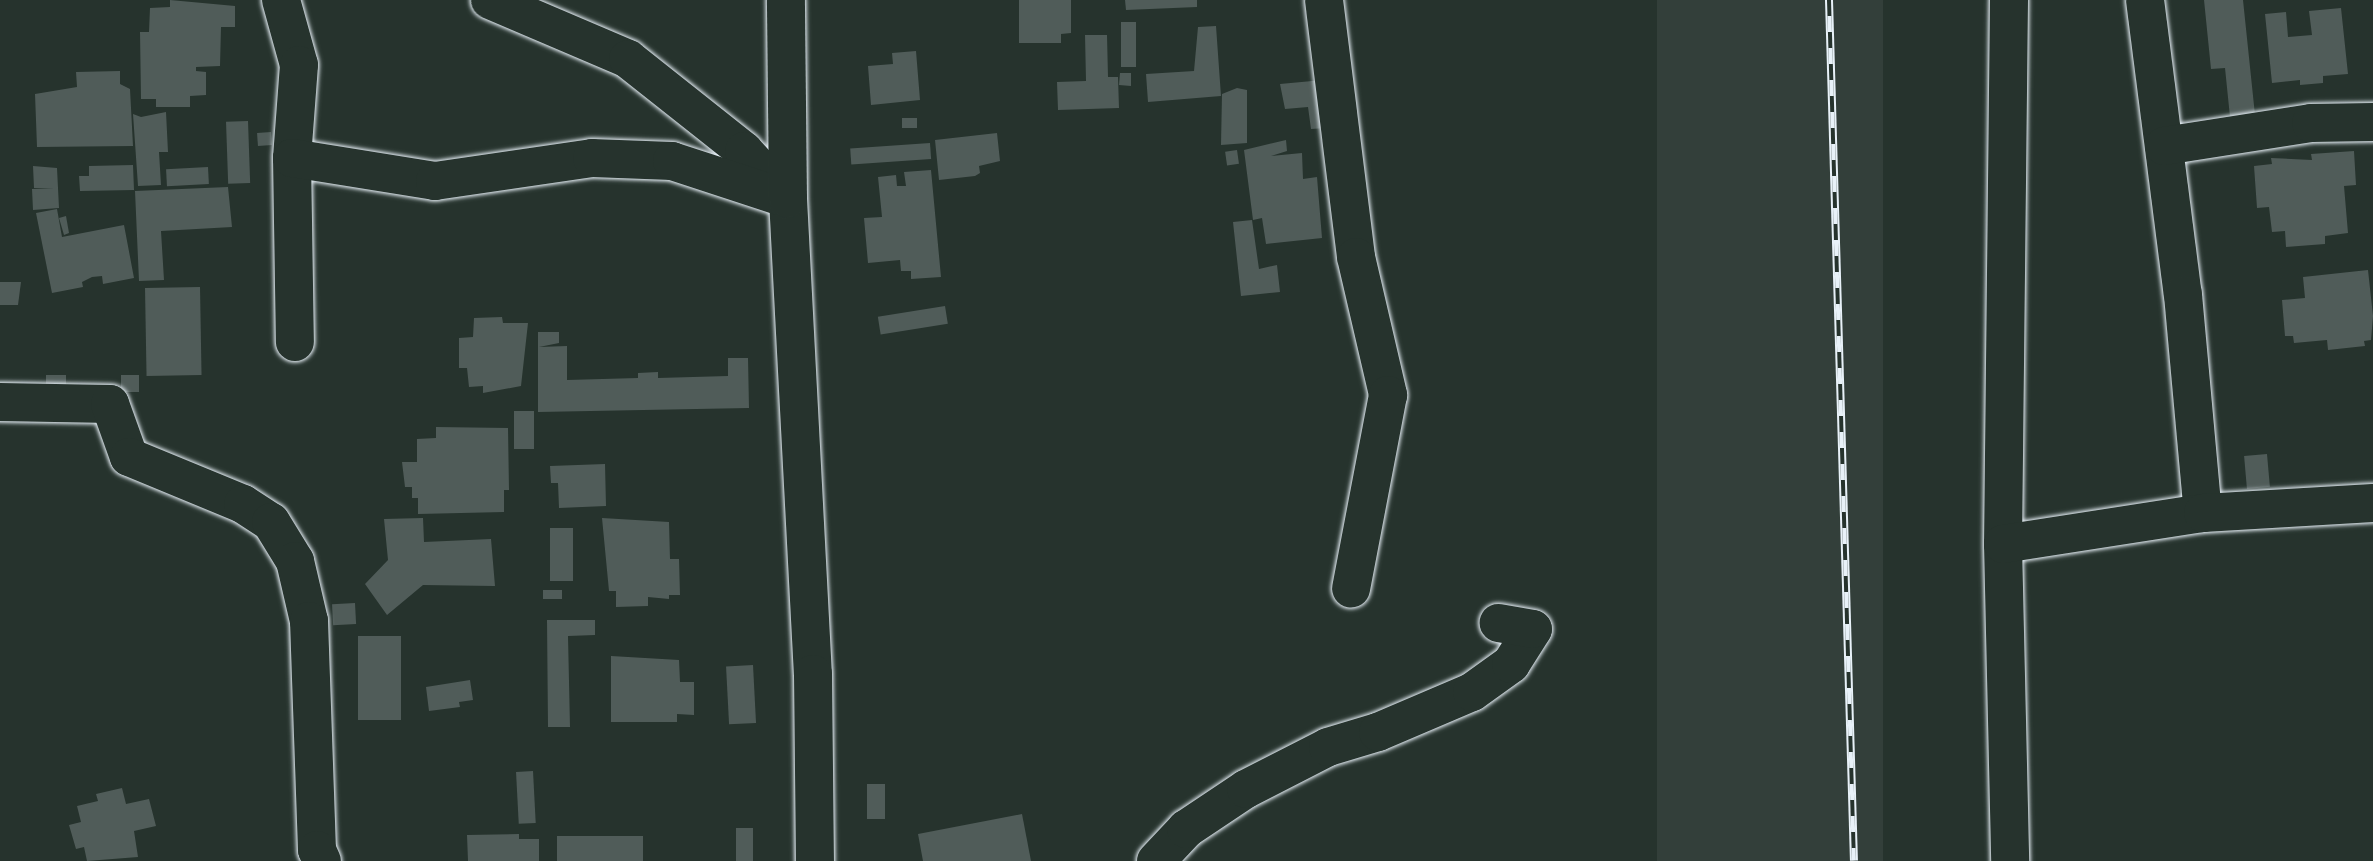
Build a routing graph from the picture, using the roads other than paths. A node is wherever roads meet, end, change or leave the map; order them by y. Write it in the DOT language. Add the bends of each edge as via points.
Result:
graph roads {
  1 [pos="281,0"];
  2 [pos="490,0"];
  3 [pos="786,0"];
  4 [pos="1324,0"];
  5 [pos="2009,0"];
  6 [pos="2145,0"];
  7 [pos="2373,122"];
  8 [pos="2164,146"];
  9 [pos="292,158"];
  10 [pos="788,199"];
  11 [pos="295,342"];
  12 [pos="0,402"];
  13 [pos="2373,503"];
  14 [pos="2203,513"];
  15 [pos="2003,544"];
  16 [pos="1351,589"];
  17 [pos="1499,623"];
  18 [pos="322,861"];
  19 [pos="815,861"];
  20 [pos="1156,861"];
  21 [pos="2010,861"];
  1 -- 9 [label="street" via="299,65"];
  2 -- 10 [label="street" via="628,59 744,151"];
  3 -- 10 [label="street"];
  4 -- 16 [label="street" via="1356,257 1388,395"];
  5 -- 15 [label="street"];
  6 -- 8 [label="street"];
  7 -- 8 [label="street" via="2311,123"];
  8 -- 14 [label="street"];
  9 -- 10 [label="street" via="435,181 592,158 672,161"];
  9 -- 11 [label="street"];
  10 -- 19 [label="street" via="813,674"];
  12 -- 18 [label="street" via="110,404 129,457 243,503 271,522 295,561 309,621 317,850"];
  13 -- 14 [label="street"];
  14 -- 15 [label="street"];
  15 -- 21 [label="street"];
  17 -- 20 [label="street" via="1533,629 1511,664 1472,692 1378,732 1328,747 1246,789 1186,829"];
}
